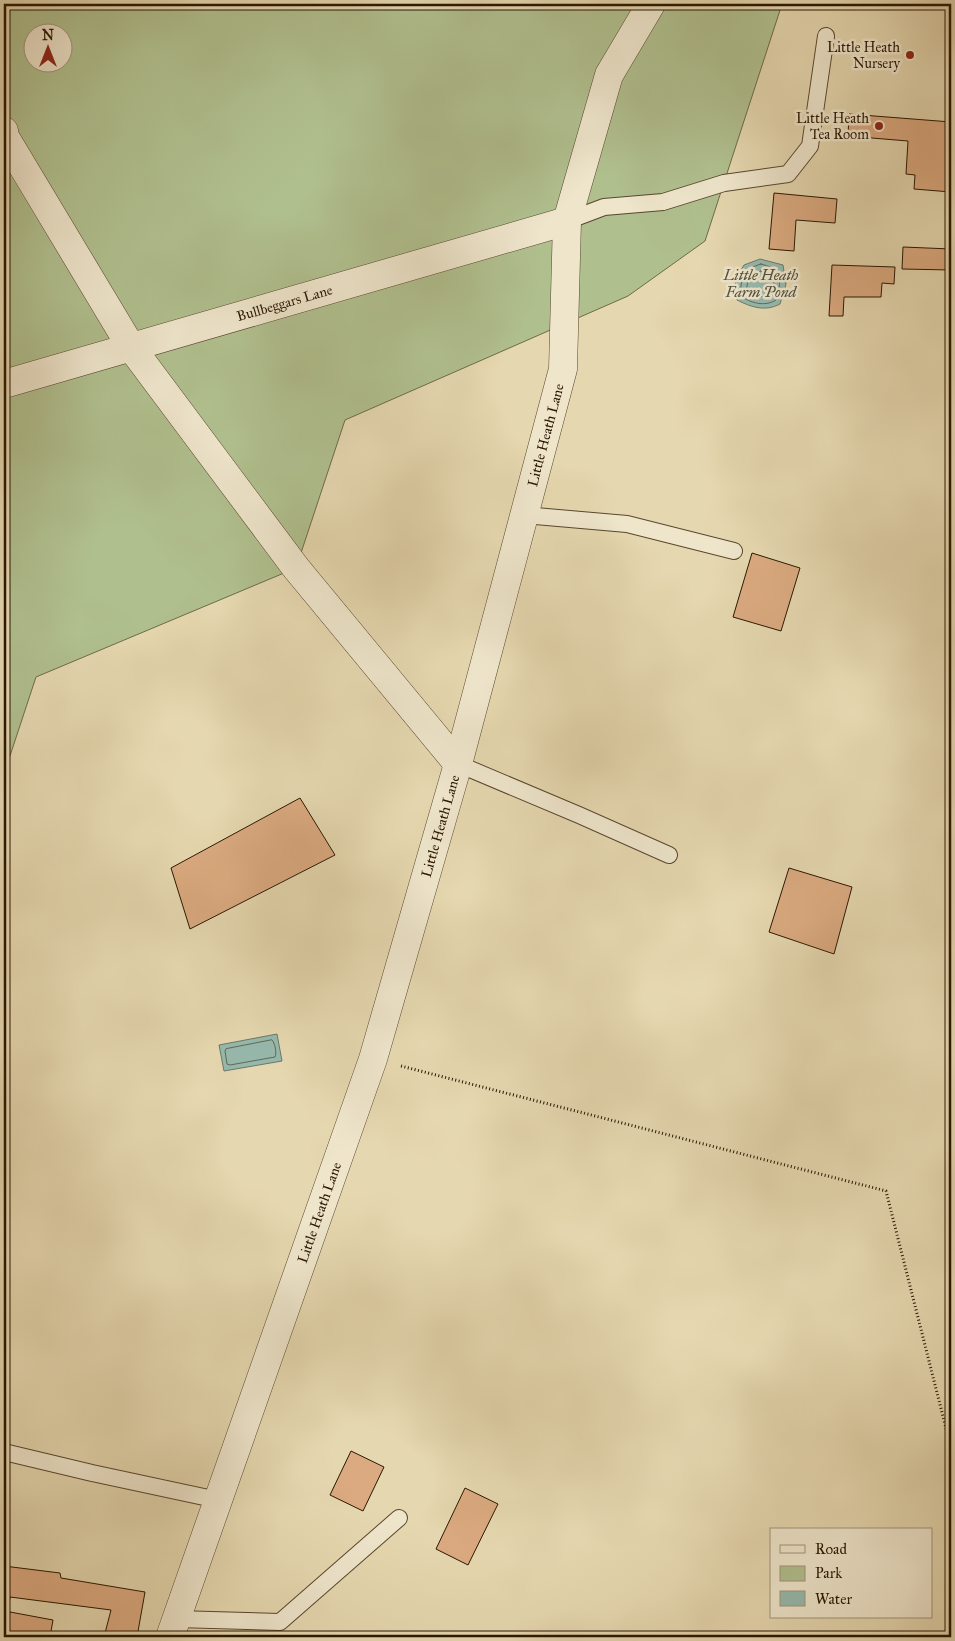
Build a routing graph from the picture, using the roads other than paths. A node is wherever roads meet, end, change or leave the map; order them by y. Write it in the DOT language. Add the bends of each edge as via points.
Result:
graph roads {
  1 [pos="651,4"];
  2 [pos="826,36"];
  3 [pos="4,132"];
  4 [pos="568,221"];
  5 [pos="131,347"];
  6 [pos="4,384"];
  7 [pos="524,515"];
  8 [pos="734,551"];
  9 [pos="458,764"];
  10 [pos="669,855"];
  11 [pos="4,1452"];
  12 [pos="218,1500"];
  13 [pos="399,1518"];
  14 [pos="173,1628"];
  1 -- 4 [label="street, Little Heath Lane" via="608,75"];
  2 -- 4 [label="lane" via="810,146 788,174 724,183 662,202 604,207"];
  3 -- 5 [label="street"];
  4 -- 5 [label="street, Bullbeggars Lane"];
  4 -- 7 [label="street, Little Heath Lane" via="563,369"];
  5 -- 6 [label="street, Bullbeggars Lane"];
  5 -- 9 [label="street" via="296,568"];
  7 -- 8 [label="lane" via="627,524"];
  7 -- 9 [label="street, Little Heath Lane"];
  9 -- 10 [label="lane"];
  9 -- 12 [label="street, Little Heath Lane" via="373,1059"];
  11 -- 12 [label="lane"];
  12 -- 14 [label="street, Little Heath Lane"];
  13 -- 14 [label="lane" via="280,1622"];
}
